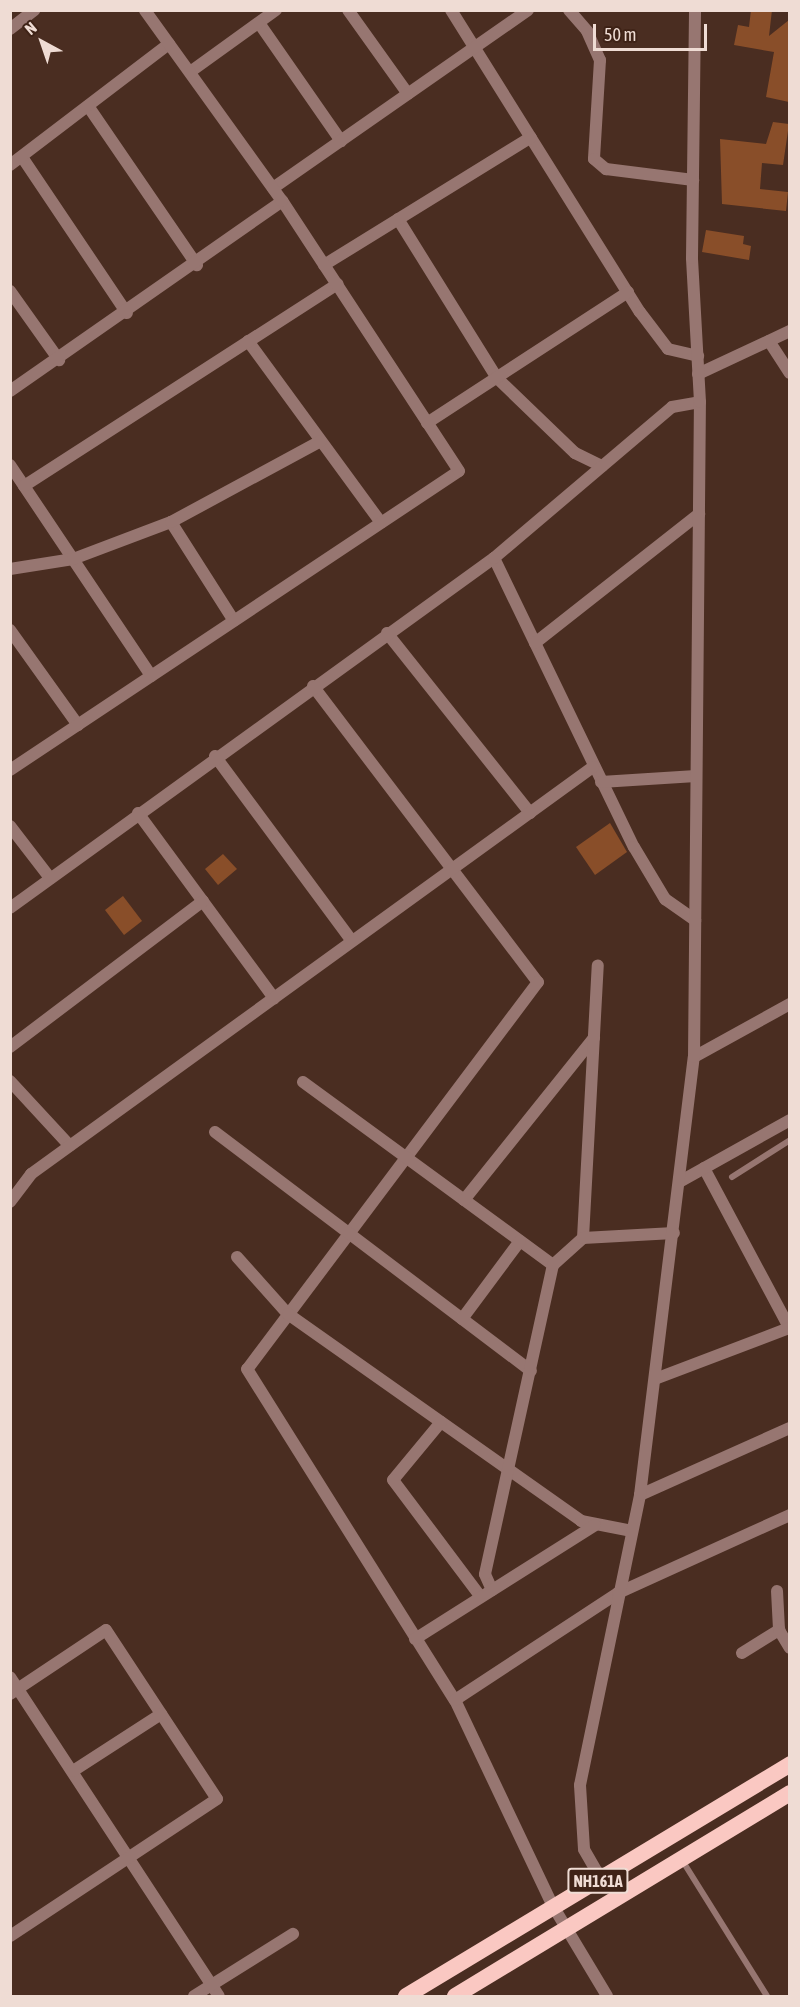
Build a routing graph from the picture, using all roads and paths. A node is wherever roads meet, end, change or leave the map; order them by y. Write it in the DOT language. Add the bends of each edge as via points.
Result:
graph roads {
  1 [pos="34,10"];
  2 [pos="145,10"];
  3 [pos="276,10"];
  4 [pos="348,10"];
  5 [pos="451,10"];
  6 [pos="528,10"];
  7 [pos="569,10"];
  8 [pos="695,10"];
  9 [pos="258,23"];
  10 [pos="10,30"];
  11 [pos="169,44"];
  12 [pos="475,48"];
  13 [pos="190,72"];
  14 [pos="408,94"];
  15 [pos="88,106"];
  16 [pos="531,137"];
  17 [pos="341,141"];
  18 [pos="22,157"];
  19 [pos="10,165"];
  20 [pos="693,180"];
  21 [pos="273,188"];
  22 [pos="282,201"];
  23 [pos="398,219"];
  24 [pos="197,265"];
  25 [pos="324,265"];
  26 [pos="337,284"];
  27 [pos="10,291"];
  28 [pos="628,292"];
  29 [pos="128,313"];
  30 [pos="789,331"];
  31 [pos="248,341"];
  32 [pos="769,341"];
  33 [pos="698,356"];
  34 [pos="59,360"];
  35 [pos="789,373"];
  36 [pos="698,374"];
  37 [pos="497,378"];
  38 [pos="10,391"];
  39 [pos="700,402"];
  40 [pos="427,423"];
  41 [pos="321,441"];
  42 [pos="10,465"];
  43 [pos="602,466"];
  44 [pos="24,486"];
  45 [pos="699,514"];
  46 [pos="171,522"];
  47 [pos="381,523"];
  48 [pos="494,558"];
  49 [pos="73,559"];
  50 [pos="10,569"];
  51 [pos="234,621"];
  52 [pos="10,630"];
  53 [pos="387,633"];
  54 [pos="535,643"];
  55 [pos="151,676"];
  56 [pos="313,686"];
  57 [pos="78,725"];
  58 [pos="215,756"];
  59 [pos="593,767"];
  60 [pos="10,770"];
  61 [pos="696,776"];
  62 [pos="601,782"];
  63 [pos="138,813"];
  64 [pos="530,813"];
  65 [pos="10,826"];
  66 [pos="450,870"];
  67 [pos="50,878"];
  68 [pos="203,901"];
  69 [pos="10,908"];
  70 [pos="695,920"];
  71 [pos="352,941"];
  72 [pos="598,965"];
  73 [pos="274,998"];
  74 [pos="789,1004"];
  75 [pos="594,1038"];
  76 [pos="10,1047"];
  77 [pos="694,1057"];
  78 [pos="10,1081"];
  79 [pos="303,1082"];
  80 [pos="789,1120"];
  81 [pos="215,1132"];
  82 [pos="789,1140"];
  83 [pos="70,1146"];
  84 [pos="405,1157"];
  85 [pos="704,1168"];
  86 [pos="732,1177"];
  87 [pos="681,1180"];
  88 [pos="464,1200"];
  89 [pos="10,1202"];
  90 [pos="349,1233"];
  91 [pos="674,1233"];
  92 [pos="583,1238"];
  93 [pos="520,1241"];
  94 [pos="237,1257"];
  95 [pos="554,1265"];
  96 [pos="288,1314"];
  97 [pos="462,1319"];
  98 [pos="789,1329"];
  99 [pos="531,1371"];
  100 [pos="656,1380"];
  101 [pos="441,1422"];
  102 [pos="789,1428"];
  103 [pos="509,1470"];
  104 [pos="640,1495"];
  105 [pos="789,1515"];
  106 [pos="595,1525"];
  107 [pos="632,1532"];
  108 [pos="777,1591"];
  109 [pos="487,1593"];
  110 [pos="618,1593"];
  111 [pos="779,1630"];
  112 [pos="415,1639"];
  113 [pos="789,1648"];
  114 [pos="742,1653"];
  115 [pos="10,1677"];
  116 [pos="14,1691"];
  117 [pos="455,1701"];
  118 [pos="161,1714"];
  119 [pos="789,1764"];
  120 [pos="73,1771"];
  121 [pos="789,1793"];
  122 [pos="127,1856"];
  123 [pos="681,1859"];
  124 [pos="601,1879"];
  125 [pos="552,1906"];
  126 [pos="566,1930"];
  127 [pos="293,1934"];
  128 [pos="10,1936"];
  129 [pos="212,1985"];
  130 [pos="194,1996"];
  131 [pos="219,1996"];
  132 [pos="406,1996"];
  133 [pos="455,1996"];
  134 [pos="607,1996"];
  135 [pos="767,1996"];
  1 -- 10 [label="street"];
  2 -- 11 [label="street"];
  3 -- 9 [label="street"];
  4 -- 14 [label="street"];
  5 -- 12 [label="street"];
  6 -- 12 [label="street"];
  7 -- 20 [label="street" via="587,31 600,60 594,159 606,169"];
  8 -- 20 [label="street"];
  9 -- 13 [label="street"];
  9 -- 17 [label="street"];
  11 -- 13 [label="street"];
  11 -- 15 [label="street"];
  12 -- 14 [label="street"];
  12 -- 16 [label="street"];
  13 -- 21 [label="street"];
  14 -- 17 [label="street"];
  15 -- 18 [label="street"];
  15 -- 24 [label="street"];
  16 -- 23 [label="street"];
  16 -- 28 [label="street"];
  17 -- 21 [label="street"];
  18 -- 19 [label="street"];
  18 -- 29 [label="street"];
  20 -- 33 [label="street"];
  21 -- 22 [label="street"];
  22 -- 24 [label="street"];
  22 -- 25 [label="street"];
  23 -- 25 [label="street"];
  23 -- 37 [label="street"];
  24 -- 29 [label="street"];
  25 -- 26 [label="street"];
  26 -- 31 [label="street"];
  26 -- 40 [label="street"];
  27 -- 34 [label="street"];
  28 -- 33 [label="street" via="668,349"];
  28 -- 37 [label="street"];
  29 -- 34 [label="street"];
  30 -- 32 [label="street"];
  31 -- 41 [label="street"];
  31 -- 44 [label="street"];
  32 -- 35 [label="street"];
  32 -- 36 [label="street"];
  33 -- 36 [label="street"];
  34 -- 38 [label="street"];
  36 -- 39 [label="street"];
  37 -- 40 [label="street"];
  37 -- 43 [label="street" via="575,453"];
  39 -- 43 [label="street" via="672,407"];
  39 -- 45 [label="street"];
  40 -- 47 [label="street" via="459,471"];
  41 -- 46 [label="street"];
  41 -- 47 [label="street"];
  42 -- 44 [label="street"];
  43 -- 48 [label="street"];
  44 -- 49 [label="street"];
  45 -- 54 [label="street"];
  45 -- 61 [label="street"];
  46 -- 49 [label="street"];
  46 -- 51 [label="street"];
  47 -- 51 [label="street"];
  48 -- 53 [label="street"];
  48 -- 54 [label="street"];
  49 -- 50 [label="street"];
  49 -- 55 [label="street"];
  51 -- 55 [label="street"];
  52 -- 57 [label="street"];
  53 -- 56 [label="street"];
  53 -- 64 [label="street"];
  54 -- 59 [label="street"];
  55 -- 57 [label="street"];
  56 -- 58 [label="street"];
  56 -- 66 [label="street"];
  57 -- 60 [label="street"];
  58 -- 63 [label="street"];
  58 -- 71 [label="street"];
  59 -- 62 [label="street"];
  59 -- 64 [label="street"];
  61 -- 62 [label="street"];
  61 -- 70 [label="street"];
  62 -- 70 [label="street" via="665,899"];
  63 -- 67 [label="street"];
  63 -- 68 [label="street"];
  64 -- 66 [label="street"];
  65 -- 67 [label="street"];
  66 -- 71 [label="street"];
  66 -- 84 [label="street" via="538,982"];
  67 -- 69 [label="street"];
  68 -- 73 [label="street"];
  68 -- 76 [label="street"];
  70 -- 77 [label="street"];
  71 -- 73 [label="street"];
  72 -- 75 [label="street"];
  73 -- 83 [label="street"];
  74 -- 77 [label="street"];
  75 -- 88 [label="street"];
  75 -- 92 [label="street"];
  77 -- 87 [label="street"];
  78 -- 83 [label="street"];
  79 -- 84 [label="street"];
  80 -- 85 [label="street"];
  81 -- 90 [label="street"];
  82 -- 86 [label="lane"];
  83 -- 89 [label="street" via="30,1174"];
  84 -- 88 [label="street"];
  84 -- 90 [label="street"];
  85 -- 87 [label="street"];
  85 -- 98 [label="street"];
  87 -- 91 [label="street"];
  88 -- 93 [label="street"];
  90 -- 96 [label="street"];
  90 -- 97 [label="street"];
  91 -- 92 [label="street"];
  91 -- 100 [label="street"];
  92 -- 95 [label="street"];
  93 -- 95 [label="street"];
  93 -- 97 [label="street"];
  94 -- 96 [label="street"];
  95 -- 99 [label="street"];
  96 -- 101 [label="street"];
  96 -- 112 [label="street" via="247,1369"];
  97 -- 99 [label="street"];
  98 -- 100 [label="street"];
  99 -- 103 [label="street"];
  100 -- 104 [label="street"];
  101 -- 103 [label="street"];
  101 -- 109 [label="street" via="393,1480"];
  102 -- 104 [label="street"];
  103 -- 106 [label="street"];
  103 -- 109 [label="street" via="484,1574"];
  104 -- 107 [label="street"];
  105 -- 110 [label="street"];
  106 -- 107 [label="street"];
  106 -- 109 [label="street"];
  107 -- 110 [label="street"];
  108 -- 111 [label="street"];
  109 -- 112 [label="street"];
  110 -- 117 [label="street"];
  110 -- 124 [label="street" via="580,1785 584,1849"];
  111 -- 113 [label="street"];
  111 -- 114 [label="street"];
  112 -- 117 [label="street"];
  115 -- 116 [label="street"];
  116 -- 118 [label="street" via="106,1630"];
  116 -- 120 [label="street"];
  117 -- 125 [label="street"];
  118 -- 120 [label="street"];
  118 -- 122 [label="street" via="217,1798"];
  119 -- 124 [label="highway, NH161A"];
  120 -- 122 [label="street"];
  121 -- 123 [label="highway, NH161A"];
  122 -- 128 [label="street"];
  122 -- 129 [label="street"];
  123 -- 126 [label="highway, NH161A"];
  123 -- 135 [label="lane"];
  124 -- 125 [label="highway, NH161A"];
  125 -- 126 [label="street"];
  125 -- 132 [label="highway, NH161A"];
  126 -- 133 [label="highway, NH161A"];
  126 -- 134 [label="street"];
  127 -- 129 [label="street"];
  129 -- 130 [label="street"];
  129 -- 131 [label="street"];
}
